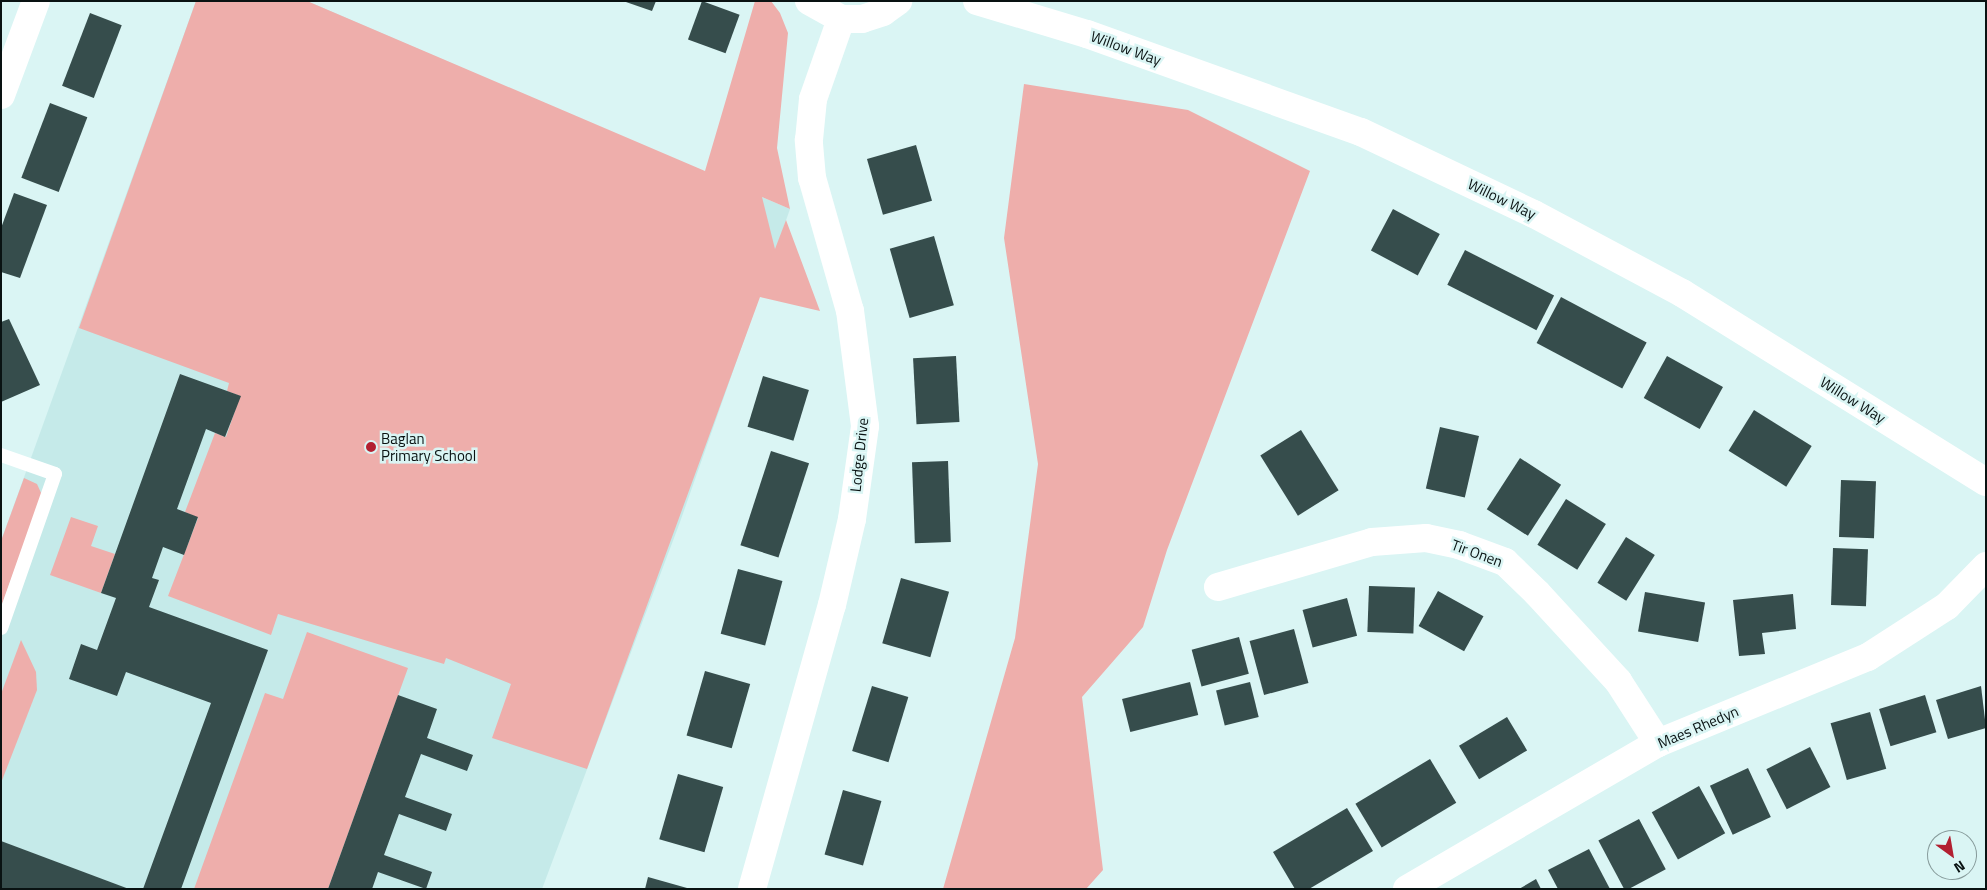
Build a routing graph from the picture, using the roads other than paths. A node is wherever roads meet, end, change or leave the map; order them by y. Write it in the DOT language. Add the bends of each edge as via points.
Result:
graph roads {
  1 [pos="36,1"];
  2 [pos="809,1"];
  3 [pos="898,1"];
  4 [pos="977,1"];
  5 [pos="841,19"];
  6 [pos="1,95"];
  7 [pos="1,456"];
  8 [pos="1986,482"];
  9 [pos="1986,566"];
  10 [pos="1218,587"];
  11 [pos="1,628"];
  12 [pos="1658,743"];
  13 [pos="752,889"];
  14 [pos="1407,889"];
  1 -- 6 [label="street"];
  2 -- 5 [label="street"];
  3 -- 5 [label="street" via="883,12 862,19"];
  4 -- 8 [label="street, Willow Way" via="1087,34 1361,132 1534,214 1682,293"];
  5 -- 13 [label="street, Lodge Drive" via="814,99 810,140 812,178 850,311 865,426 852,519 832,605"];
  7 -- 11 [label="lane" via="55,474"];
  9 -- 12 [label="street, Maes Rhedyn" via="1947,606 1868,657"];
  10 -- 12 [label="street, Tir Onen" via="1372,542 1426,538 1468,548 1505,562 1537,593 1618,681"];
  12 -- 14 [label="street, Maes Rhedyn"];
}
